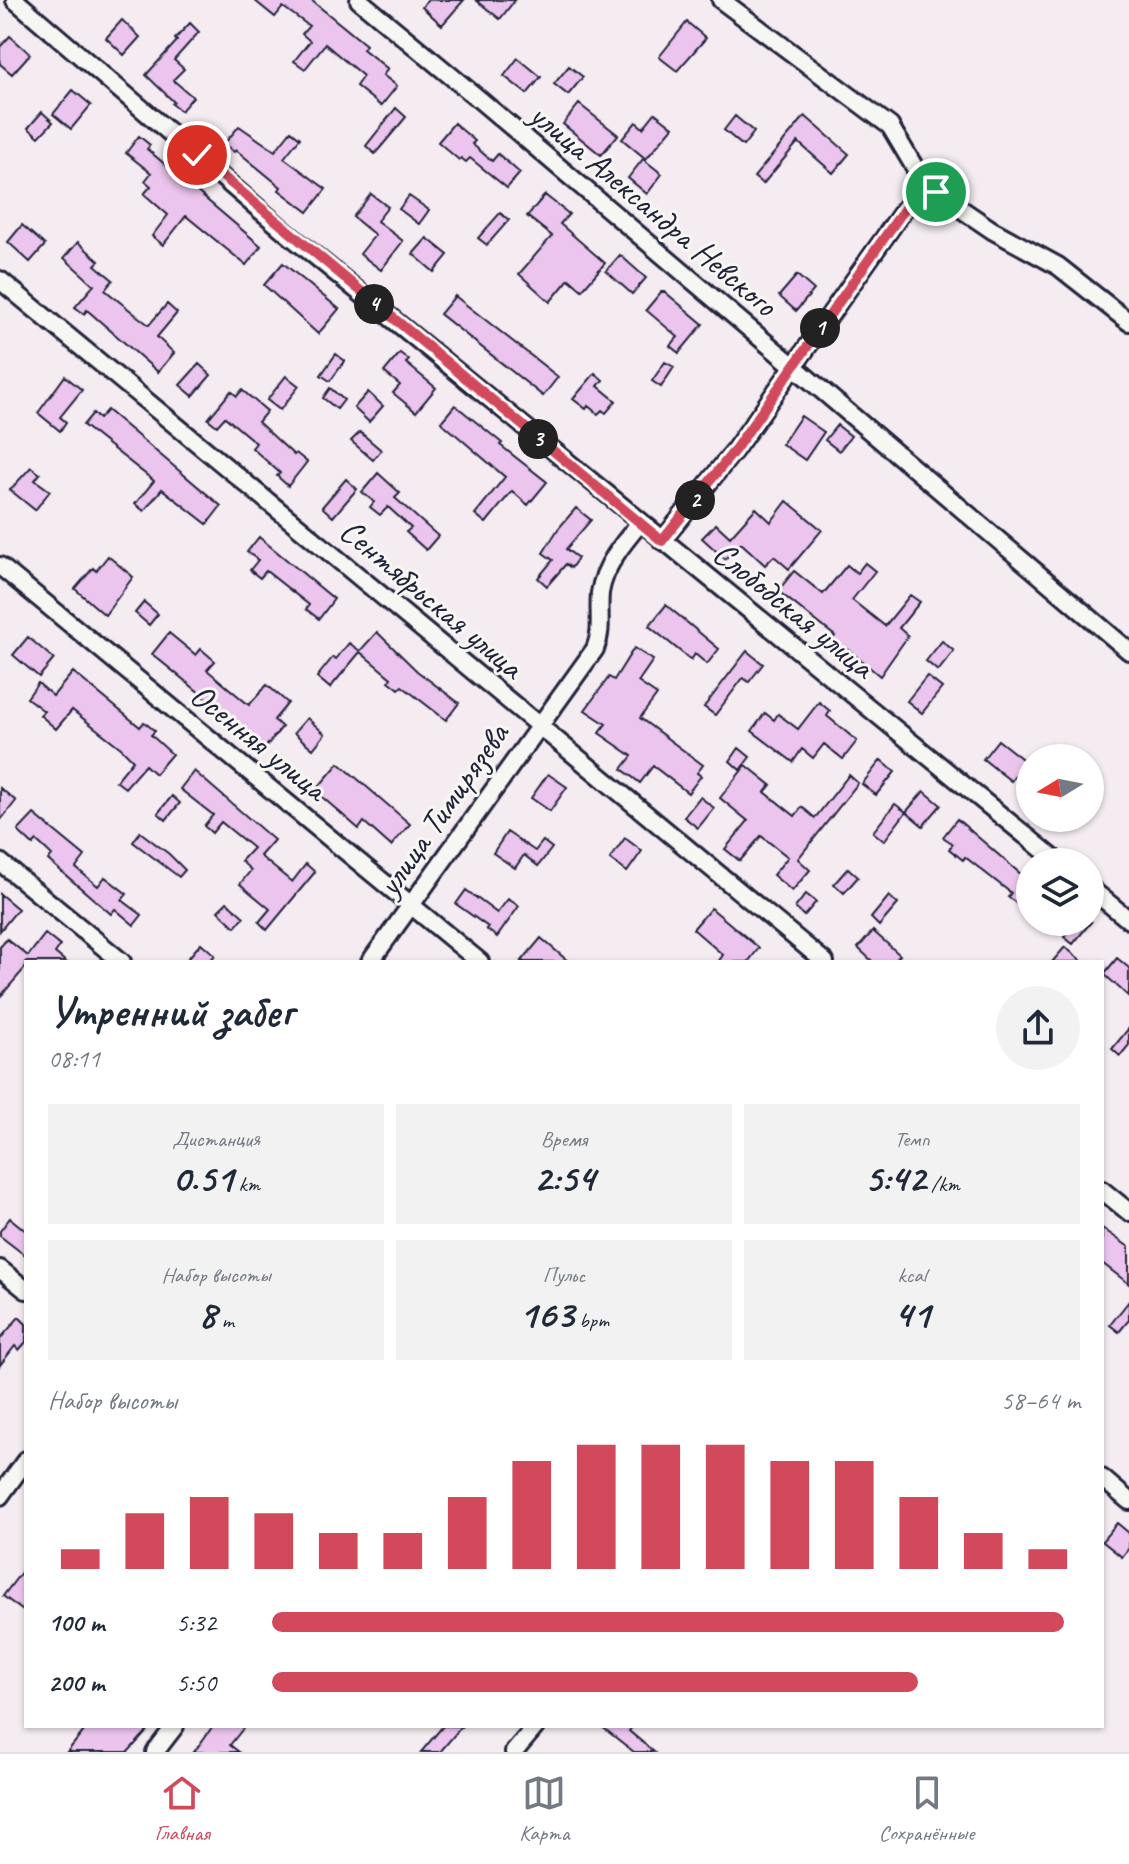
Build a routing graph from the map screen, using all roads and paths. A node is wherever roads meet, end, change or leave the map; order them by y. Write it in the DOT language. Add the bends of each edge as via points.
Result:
graph roads {
  1 [pos="15,0"];
  2 [pos="359,0"];
  3 [pos="721,0"];
  4 [pos="918,173"];
  5 [pos="0,280"];
  6 [pos="1129,322"];
  7 [pos="793,366"];
  8 [pos="640,523"];
  9 [pos="662,541"];
  10 [pos="0,566"];
  11 [pos="1129,651"];
  12 [pos="538,725"];
  13 [pos="1041,848"];
  14 [pos="0,862"];
  15 [pos="1104,899"];
  16 [pos="411,904"];
  17 [pos="1129,920"];
  18 [pos="120,960"];
  19 [pos="371,960"];
  20 [pos="478,960"];
  21 [pos="823,960"];
  22 [pos="1104,1192"];
  23 [pos="1129,1212"];
  24 [pos="0,1269"];
  25 [pos="24,1288"];
  26 [pos="24,1463"];
  27 [pos="1104,1480"];
  28 [pos="0,1496"];
  29 [pos="1129,1501"];
  30 [pos="173,1728"];
  31 [pos="534,1728"];
  32 [pos="155,1752"];
  33 [pos="514,1752"];
  1 -- 8 [label="street, Слободская улица" via="287,233"];
  2 -- 7 [label="street, улица Александра Невского"];
  3 -- 4 [label="street" via="890,126"];
  4 -- 6 [label="street" via="947,200 1058,266"];
  4 -- 7 [label="street" via="915,194"];
  5 -- 12 [label="street, Сентябрьская улица"];
  7 -- 9 [label="street"];
  7 -- 11 [label="street, улица Александра Невского"];
  8 -- 9 [label="street, Слободская улица"];
  8 -- 12 [label="street, улица Тимирязева" via="620,546 600,591 595,649"];
  9 -- 13 [label="street, Слободская улица"];
  10 -- 16 [label="street, Осенняя улица"];
  12 -- 16 [label="street, улица Тимирязева"];
  12 -- 21 [label="street, Сентябрьская улица"];
  14 -- 18 [label="street"];
  15 -- 17 [label="street"];
  16 -- 19 [label="street, улица Тимирязева"];
  16 -- 20 [label="street, Осенняя улица"];
  22 -- 23 [label="street"];
  24 -- 25 [label="street"];
  26 -- 28 [label="street"];
  27 -- 29 [label="street"];
  30 -- 32 [label="street"];
  31 -- 33 [label="street"];
}
